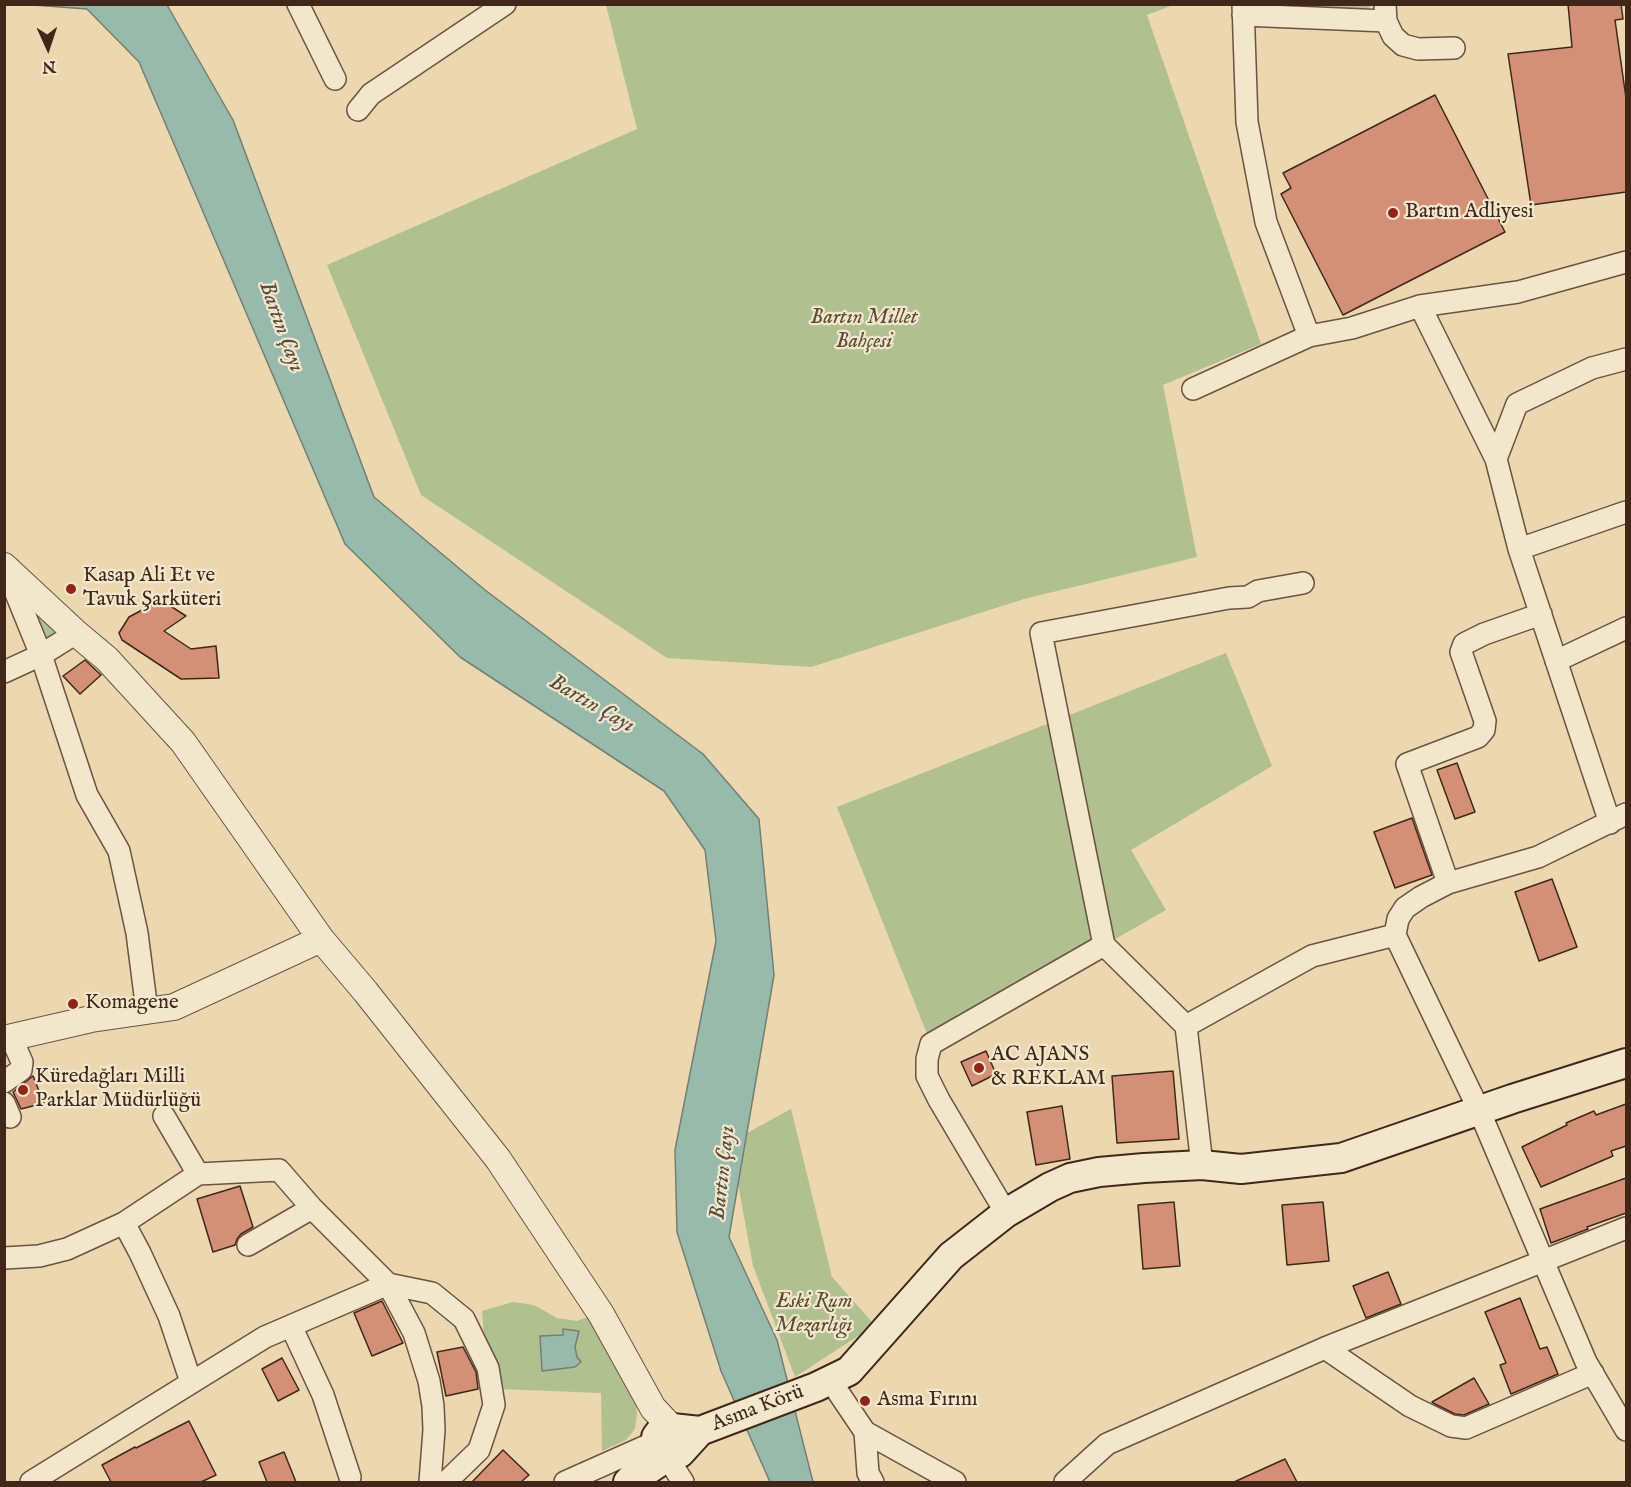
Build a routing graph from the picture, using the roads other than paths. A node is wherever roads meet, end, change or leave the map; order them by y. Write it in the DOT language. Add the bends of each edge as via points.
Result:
graph roads {
  1 [pos="298,4"];
  2 [pos="505,4"];
  3 [pos="1243,10"];
  4 [pos="1385,13"];
  5 [pos="1454,48"];
  6 [pos="335,79"];
  7 [pos="358,110"];
  8 [pos="1626,262"];
  9 [pos="1420,306"];
  10 [pos="1309,336"];
  11 [pos="1626,359"];
  12 [pos="1193,389"];
  13 [pos="1496,459"];
  14 [pos="1626,512"];
  15 [pos="1519,549"];
  16 [pos="5,566"];
  17 [pos="1304,584"];
  18 [pos="1541,614"];
  19 [pos="1626,628"];
  20 [pos="76,633"];
  21 [pos="41,655"];
  22 [pos="1556,661"];
  23 [pos="4,672"];
  24 [pos="1618,819"];
  25 [pos="1448,883"];
  26 [pos="1395,935"];
  27 [pos="321,939"];
  28 [pos="1104,945"];
  29 [pos="147,1011"];
  30 [pos="1186,1026"];
  31 [pos="8,1038"];
  32 [pos="1626,1063"];
  33 [pos="4,1082"];
  34 [pos="1479,1110"];
  35 [pos="164,1116"];
  36 [pos="1202,1165"];
  37 [pos="198,1174"];
  38 [pos="312,1208"];
  39 [pos="1006,1213"];
  40 [pos="124,1223"];
  41 [pos="1626,1228"];
  42 [pos="248,1245"];
  43 [pos="4,1258"];
  44 [pos="1544,1261"];
  45 [pos="388,1284"];
  46 [pos="291,1326"];
  47 [pos="1325,1348"];
  48 [pos="1593,1373"];
  49 [pos="191,1382"];
  50 [pos="823,1384"];
  51 [pos="1626,1430"];
  52 [pos="865,1432"];
  53 [pos="672,1445"];
  54 [pos="350,1477"];
  55 [pos="31,1482"];
  56 [pos="430,1482"];
  57 [pos="446,1482"];
  58 [pos="565,1482"];
  59 [pos="628,1482"];
  60 [pos="873,1482"];
  61 [pos="955,1482"];
  62 [pos="1065,1482"];
  1 -- 6 [label="street"];
  2 -- 7 [label="street" via="371,94"];
  3 -- 4 [label="street"];
  3 -- 10 [label="street" via="1247,122 1266,222"];
  4 -- 5 [label="street" via="1393,36 1411,48"];
  8 -- 9 [label="street" via="1518,292"];
  9 -- 10 [label="street" via="1352,328"];
  9 -- 13 [label="street"];
  10 -- 12 [label="street"];
  11 -- 13 [label="street" via="1592,368 1517,404"];
  13 -- 15 [label="street"];
  14 -- 15 [label="street"];
  15 -- 18 [label="street"];
  16 -- 20 [label="street"];
  16 -- 21 [label="street"];
  17 -- 28 [label="street" via="1041,633"];
  18 -- 22 [label="street"];
  18 -- 25 [label="street" via="1464,644 1461,652 1485,721 1484,730 1478,737 1407,764"];
  19 -- 22 [label="street"];
  20 -- 21 [label="street"];
  20 -- 27 [label="street" via="107,659 183,742"];
  21 -- 23 [label="street"];
  21 -- 29 [label="street" via="87,795 119,851 137,933"];
  22 -- 24 [label="street"];
  24 -- 25 [label="street" via="1538,856"];
  25 -- 26 [label="street" via="1405,908 1398,918"];
  26 -- 30 [label="street" via="1312,957"];
  26 -- 34 [label="street"];
  27 -- 29 [label="street" via="174,1007"];
  27 -- 53 [label="street" via="498,1159 601,1314"];
  28 -- 30 [label="street"];
  28 -- 39 [label="street" via="931,1044 927,1076"];
  29 -- 31 [label="street"];
  30 -- 36 [label="street"];
  31 -- 33 [label="street" via="22,1062 21,1070"];
  32 -- 34 [label="main road, Asma Körü"];
  34 -- 36 [label="main road, Asma Körü" via="1341,1158 1241,1169"];
  34 -- 44 [label="street"];
  35 -- 37 [label="street"];
  36 -- 39 [label="main road, Asma Körü" via="1099,1172 1070,1178"];
  37 -- 38 [label="street" via="279,1170"];
  37 -- 40 [label="street"];
  38 -- 42 [label="street"];
  38 -- 45 [label="street"];
  39 -- 50 [label="main road, Asma Körü" via="951,1256 849,1371"];
  40 -- 43 [label="street" via="67,1249"];
  40 -- 49 [label="street" via="164,1305"];
  41 -- 44 [label="street"];
  44 -- 47 [label="street"];
  44 -- 48 [label="street"];
  45 -- 46 [label="street"];
  45 -- 56 [label="street" via="414,1333 429,1381 434,1430"];
  45 -- 57 [label="street" via="432,1293 464,1319 488,1368 494,1405 479,1450"];
  46 -- 49 [label="street" via="265,1337"];
  46 -- 54 [label="street" via="323,1395"];
  47 -- 48 [label="street" via="1410,1406 1466,1428"];
  47 -- 62 [label="street" via="1107,1444"];
  48 -- 51 [label="street"];
  49 -- 55 [label="street"];
  50 -- 52 [label="street"];
  50 -- 53 [label="main road, Asma Körü"];
  52 -- 60 [label="street" via="868,1473"];
  52 -- 61 [label="street"];
  53 -- 58 [label="street"];
  53 -- 59 [label="main road" via="650,1459"];
}
